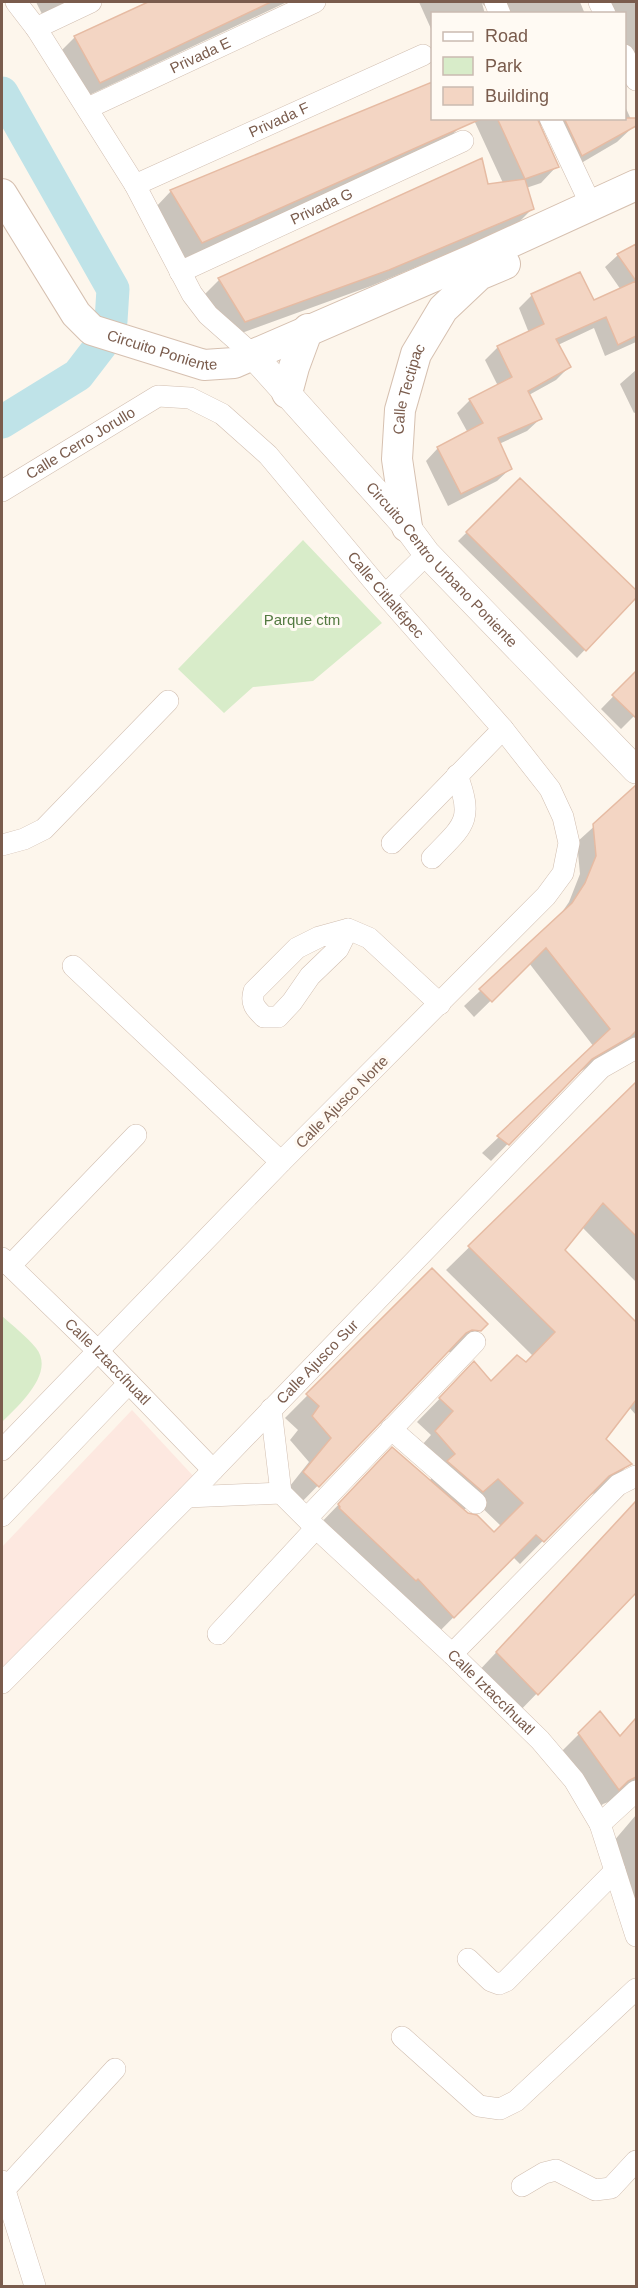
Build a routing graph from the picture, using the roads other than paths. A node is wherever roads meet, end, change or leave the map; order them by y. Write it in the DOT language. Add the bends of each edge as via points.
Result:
graph roads {
  1 [pos="16,2"];
  2 [pos="91,2"];
  3 [pos="315,2"];
  4 [pos="36,28"];
  5 [pos="423,55"];
  6 [pos="626,59"];
  7 [pos="636,80"];
  8 [pos="88,108"];
  9 [pos="551,120"];
  10 [pos="464,141"];
  11 [pos="135,185"];
  12 [pos="636,185"];
  13 [pos="2,194"];
  14 [pos="591,205"];
  15 [pos="636,205"];
  16 [pos="180,272"];
  17 [pos="308,329"];
  18 [pos="252,353"];
  19 [pos="287,393"];
  20 [pos="158,396"];
  21 [pos="2,491"];
  22 [pos="407,528"];
  23 [pos="427,554"];
  24 [pos="385,595"];
  25 [pos="168,701"];
  26 [pos="503,729"];
  27 [pos="636,770"];
  28 [pos="457,775"];
  29 [pos="392,843"];
  30 [pos="569,843"];
  31 [pos="2,845"];
  32 [pos="432,858"];
  33 [pos="348,929"];
  34 [pos="73,966"];
  35 [pos="440,1004"];
  36 [pos="636,1048"];
  37 [pos="136,1136"];
  38 [pos="281,1162"];
  39 [pos="6,1262"];
  40 [pos="475,1342"];
  41 [pos="97,1350"];
  42 [pos="129,1383"];
  43 [pos="271,1409"];
  44 [pos="391,1429"];
  45 [pos="2,1450"];
  46 [pos="213,1470"];
  47 [pos="636,1476"];
  48 [pos="281,1493"];
  49 [pos="187,1497"];
  50 [pos="476,1503"];
  51 [pos="2,1516"];
  52 [pos="311,1523"];
  53 [pos="218,1634"];
  54 [pos="452,1654"];
  55 [pos="2,1683"];
  56 [pos="636,1791"];
  57 [pos="600,1824"];
  58 [pos="615,1870"];
  59 [pos="636,1936"];
  60 [pos="468,1959"];
  61 [pos="636,1989"];
  62 [pos="402,2037"];
  63 [pos="115,2069"];
  64 [pos="636,2161"];
  65 [pos="3,2185"];
  66 [pos="522,2186"];
  67 [pos="32,2284"];
  1 -- 4 [label="street"];
  2 -- 4 [label="street"];
  3 -- 8 [label="street, Privada E"];
  4 -- 8 [label="street"];
  5 -- 11 [label="street, Privada F"];
  6 -- 7 [label="street"];
  8 -- 11 [label="street"];
  9 -- 14 [label="street"];
  10 -- 16 [label="street, Privada G"];
  11 -- 16 [label="street"];
  12 -- 14 [label="main road, Circuito Poniente"];
  13 -- 18 [label="main road, Circuito Poniente" via="76,314 92,330 204,365 234,363"];
  14 -- 17 [label="main road, Circuito Poniente"];
  15 -- 22 [label="main road, Calle Tectipac" via="479,275 443,309 417,354 400,410 397,459"];
  16 -- 18 [label="street" via="208,315"];
  17 -- 18 [label="main road, Circuito Poniente"];
  17 -- 19 [label="main road"];
  18 -- 19 [label="street, Circuito Centro Urbano Poniente"];
  19 -- 22 [label="street, Circuito Centro Urbano Poniente"];
  20 -- 21 [label="street, Calle Cerro Jorullo"];
  20 -- 24 [label="street, Calle Citlaltépec" via="190,398 222,414 268,455"];
  22 -- 23 [label="street, Circuito Centro Urbano Poniente"];
  23 -- 24 [label="street"];
  23 -- 27 [label="street, Circuito Centro Urbano Poniente"];
  24 -- 26 [label="street, Calle Citlaltépec"];
  25 -- 31 [label="street" via="44,829"];
  26 -- 28 [label="street"];
  26 -- 30 [label="street, Calle Citlaltépec" via="550,789"];
  28 -- 29 [label="street"];
  28 -- 32 [label="street" via="465,796 466,816"];
  30 -- 35 [label="street, Calle Ajusco Norte" via="563,873 546,896"];
  33 -- 33 [label="street" via="297,948 254,992 253,1006 264,1017 278,1017 310,976 338,949"];
  33 -- 35 [label="street" via="369,938"];
  34 -- 38 [label="street"];
  35 -- 38 [label="street, Calle Ajusco Norte"];
  36 -- 43 [label="street, Calle Ajusco Sur" via="601,1068"];
  37 -- 39 [label="street"];
  38 -- 41 [label="street, Calle Ajusco Norte"];
  39 -- 41 [label="street, Calle Iztaccíhuatl"];
  40 -- 44 [label="street"];
  41 -- 42 [label="street, Calle Iztaccíhuatl"];
  41 -- 45 [label="street, Calle Ajusco Norte"];
  42 -- 46 [label="street, Calle Iztaccíhuatl"];
  42 -- 51 [label="street"];
  43 -- 46 [label="street, Calle Ajusco Sur"];
  43 -- 48 [label="street"];
  44 -- 50 [label="street"];
  44 -- 52 [label="street"];
  46 -- 49 [label="street, Calle Ajusco Sur"];
  47 -- 54 [label="street" via="618,1485"];
  48 -- 49 [label="street"];
  48 -- 52 [label="street, Calle Iztaccíhuatl"];
  49 -- 55 [label="street, Calle Ajusco Sur"];
  52 -- 53 [label="street"];
  52 -- 54 [label="street, Calle Iztaccíhuatl"];
  54 -- 57 [label="street, Calle Iztaccíhuatl" via="574,1780"];
  56 -- 57 [label="street"];
  57 -- 58 [label="street, Calle Iztaccíhuatl"];
  58 -- 59 [label="street, Calle Iztaccíhuatl"];
  58 -- 60 [label="street" via="506,1981 491,1981"];
  61 -- 62 [label="street" via="516,2101 500,2109 479,2106"];
  63 -- 65 [label="street"];
  64 -- 66 [label="street" via="611,2188 595,2190 555,2170"];
  65 -- 67 [label="street"];
}
